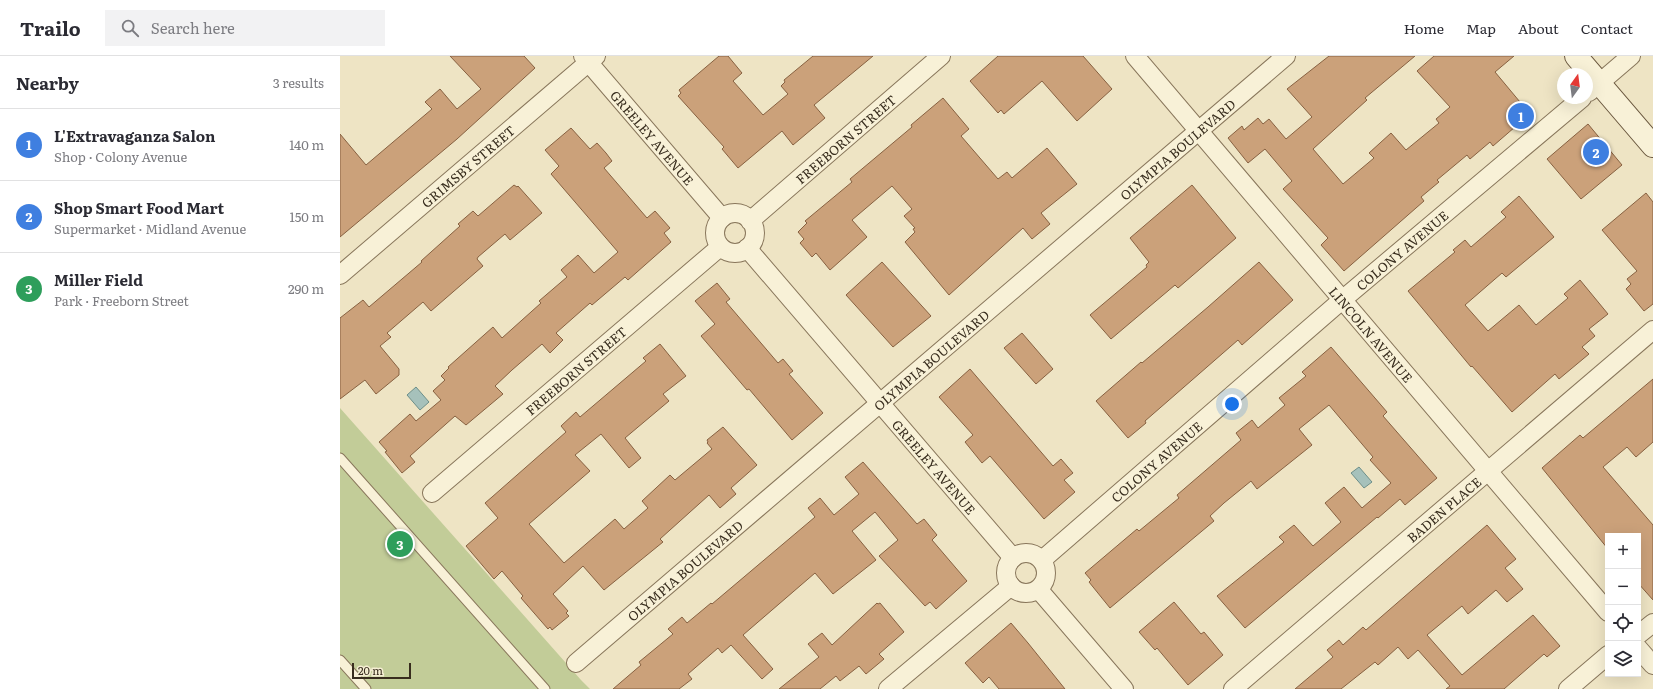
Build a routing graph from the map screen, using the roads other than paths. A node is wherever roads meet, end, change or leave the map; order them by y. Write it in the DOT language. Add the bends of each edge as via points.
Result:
graph roads {
  1 [pos="941,56"];
  2 [pos="1135,56"];
  3 [pos="1286,56"];
  4 [pos="1576,56"];
  5 [pos="1631,56"];
  6 [pos="589,58"];
  7 [pos="1582,68"];
  8 [pos="1593,88"];
  9 [pos="1575,104"];
  10 [pos="1197,130"];
  11 [pos="1653,146"];
  12 [pos="722,218"];
  13 [pos="750,221"];
  14 [pos="720,246"];
  15 [pos="748,248"];
  16 [pos="340,275"];
  17 [pos="1342,300"];
  18 [pos="1653,330"];
  19 [pos="880,403"];
  20 [pos="340,458"];
  21 [pos="1487,470"];
  22 [pos="432,493"];
  23 [pos="1013,558"];
  24 [pos="1042,560"];
  25 [pos="1011,586"];
  26 [pos="1039,590"];
  27 [pos="1605,608"];
  28 [pos="1653,623"];
  29 [pos="1641,633"];
  30 [pos="1641,651"];
  31 [pos="1605,658"];
  32 [pos="340,660"];
  33 [pos="576,663"];
  34 [pos="1653,665"];
  35 [pos="366,689"];
  36 [pos="546,689"];
  37 [pos="888,689"];
  38 [pos="1124,689"];
  39 [pos="1233,689"];
  40 [pos="1568,689"];
  1 -- 13 [label="street, FREEBORN STREET"];
  2 -- 10 [label="street, LINCOLN AVENUE"];
  3 -- 10 [label="street, OLYMPIA BOULEVARD"];
  4 -- 7 [label="main road"];
  5 -- 8 [label="street"];
  6 -- 12 [label="street, GREELEY AVENUE"];
  6 -- 16 [label="street, GRIMSBY STREET"];
  8 -- 11 [label="main road"];
  9 -- 17 [label="street, COLONY AVENUE"];
  10 -- 17 [label="street, LINCOLN AVENUE"];
  10 -- 19 [label="street, OLYMPIA BOULEVARD"];
  12 -- 13 [label="street" via="740,214"];
  12 -- 14 [label="street" via="715,235"];
  13 -- 15 [label="street" via="755,234"];
  14 -- 15 [label="street" via="732,253"];
  14 -- 22 [label="street, FREEBORN STREET"];
  15 -- 19 [label="street, GREELEY AVENUE"];
  17 -- 21 [label="street, LINCOLN AVENUE"];
  17 -- 24 [label="street, COLONY AVENUE"];
  18 -- 21 [label="street, BADEN PLACE"];
  19 -- 23 [label="street, GREELEY AVENUE"];
  19 -- 33 [label="street, OLYMPIA BOULEVARD"];
  20 -- 36 [label="lane"];
  21 -- 27 [label="street, LINCOLN AVENUE"];
  21 -- 39 [label="street, BADEN PLACE"];
  23 -- 24 [label="street" via="1024,552 1037,555"];
  23 -- 25 [label="street" via="1006,569"];
  24 -- 26 [label="street" via="1047,573"];
  25 -- 26 [label="street" via="1024,593"];
  25 -- 37 [label="street"];
  26 -- 38 [label="street"];
  28 -- 29 [label="street"];
  30 -- 34 [label="street"];
  31 -- 40 [label="street"];
  32 -- 35 [label="lane"];
}
